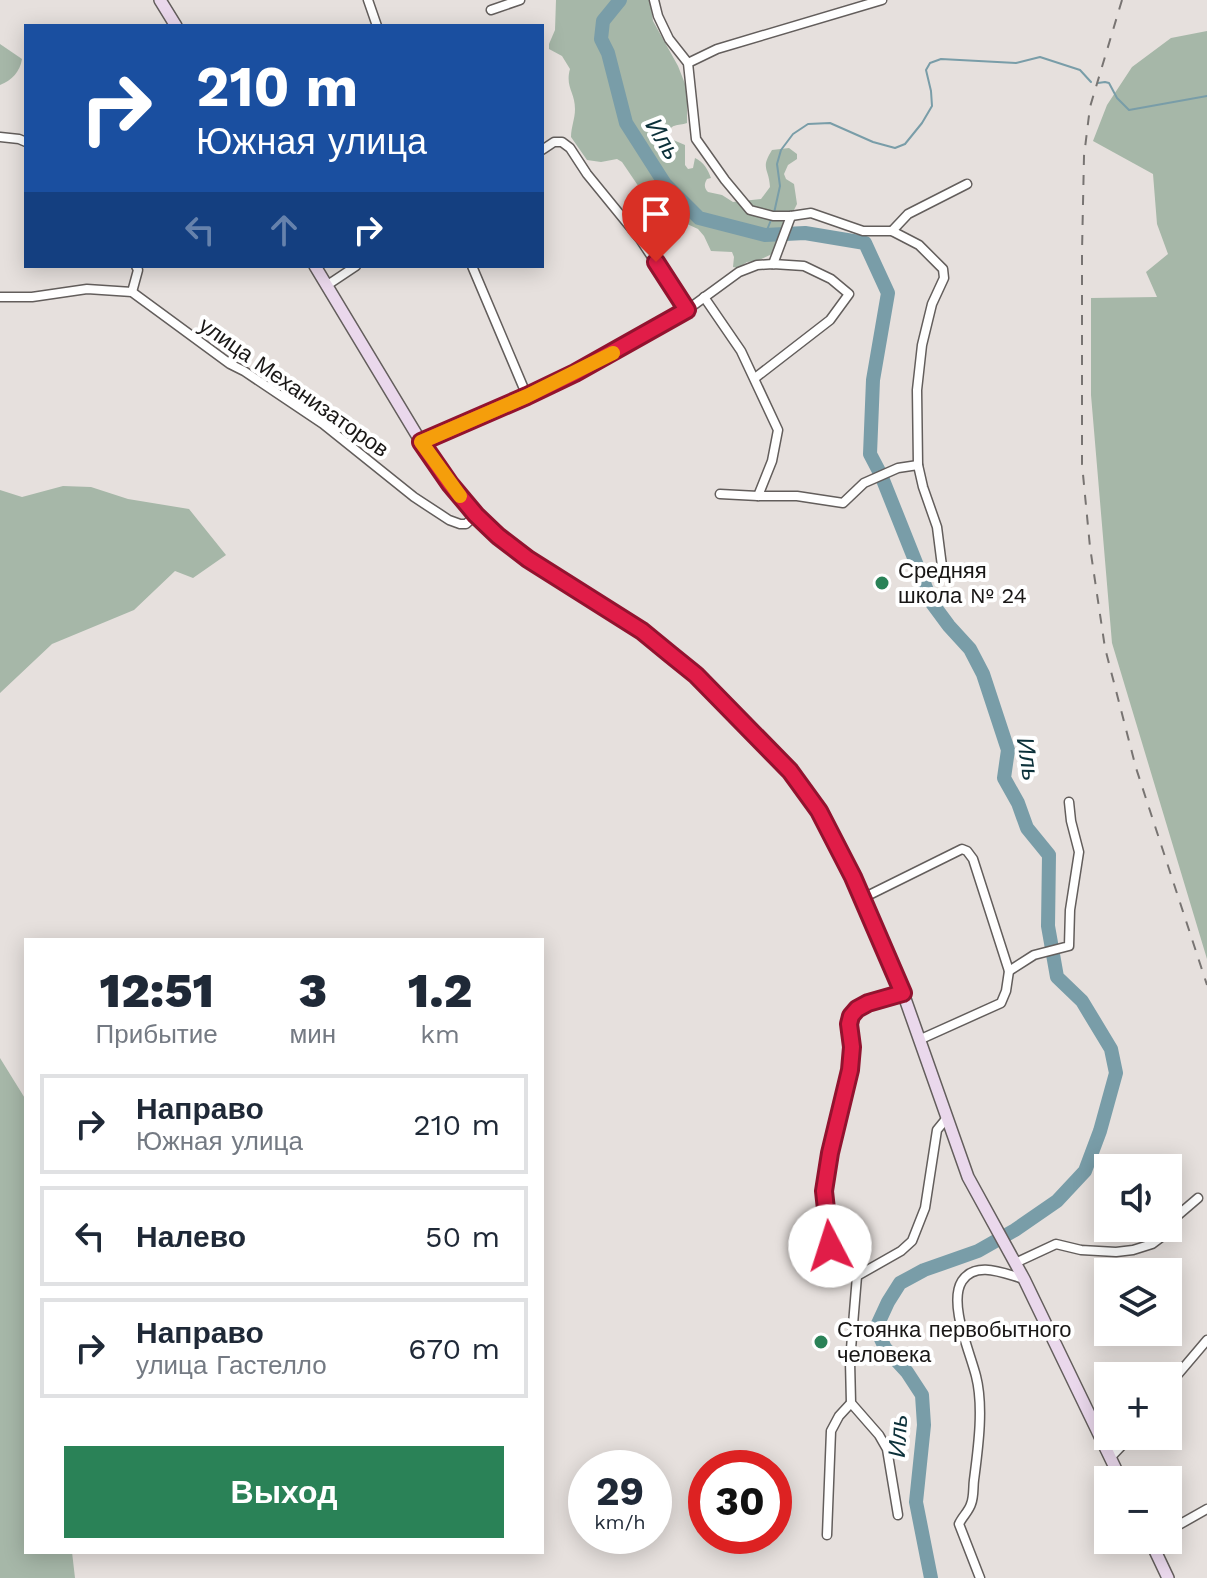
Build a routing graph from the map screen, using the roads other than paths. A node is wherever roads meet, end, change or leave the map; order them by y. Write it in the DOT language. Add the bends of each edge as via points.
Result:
graph roads {
  1 [pos="160,0"];
  2 [pos="368,0"];
  3 [pos="520,0"];
  4 [pos="654,0"];
  5 [pos="882,0"];
  6 [pos="491,10"];
  7 [pos="175,24"];
  8 [pos="376,24"];
  9 [pos="688,63"];
  10 [pos="0,137"];
  11 [pos="22,140"];
  12 [pos="544,149"];
  13 [pos="967,184"];
  14 [pos="791,216"];
  15 [pos="892,231"];
  16 [pos="773,264"];
  17 [pos="138,268"];
  18 [pos="316,268"];
  19 [pos="353,268"];
  20 [pos="473,268"];
  21 [pos="326,286"];
  22 [pos="132,292"];
  23 [pos="0,297"];
  24 [pos="704,297"];
  25 [pos="687,310"];
  26 [pos="755,378"];
  27 [pos="527,396"];
  28 [pos="421,442"];
  29 [pos="918,465"];
  30 [pos="720,494"];
  31 [pos="758,496"];
  32 [pos="476,515"];
  33 [pos="943,574"];
  34 [pos="1069,802"];
  35 [pos="863,898"];
  36 [pos="1009,971"];
  37 [pos="903,993"];
  38 [pos="921,1039"];
  39 [pos="946,1119"];
  40 [pos="1198,1198"];
  41 [pos="1013,1259"];
  42 [pos="857,1276"];
  43 [pos="1024,1279"];
  44 [pos="1207,1340"];
  45 [pos="1182,1369"];
  46 [pos="851,1403"];
  47 [pos="1118,1450"];
  48 [pos="1110,1458"];
  49 [pos="1114,1466"];
  50 [pos="1207,1509"];
  51 [pos="898,1515"];
  52 [pos="1182,1523"];
  53 [pos="827,1535"];
  54 [pos="1157,1554"];
  55 [pos="980,1578"];
  56 [pos="1168,1578"];
  1 -- 7 [label="street"];
  2 -- 8 [label="street"];
  3 -- 6 [label="street"];
  4 -- 9 [label="street" via="669,39"];
  5 -- 9 [label="street" via="717,49"];
  9 -- 14 [label="street" via="696,139 750,210"];
  10 -- 11 [label="street"];
  12 -- 25 [label="street" via="554,142 570,148"];
  13 -- 15 [label="street" via="908,214"];
  14 -- 15 [label="street" via="811,213 863,231"];
  14 -- 16 [label="street"];
  15 -- 29 [label="street" via="919,245 943,269 922,345"];
  16 -- 24 [label="street" via="739,272"];
  16 -- 26 [label="street" via="804,266 849,294 830,320"];
  17 -- 22 [label="street"];
  18 -- 21 [label="street"];
  19 -- 21 [label="street"];
  20 -- 27 [label="street"];
  21 -- 28 [label="street"];
  22 -- 23 [label="street" via="87,289"];
  22 -- 32 [label="street, улица Механизаторов" via="323,424 449,520 466,524"];
  24 -- 25 [label="street"];
  24 -- 26 [label="street"];
  25 -- 27 [label="street"];
  26 -- 31 [label="street" via="778,430"];
  27 -- 28 [label="street"];
  28 -- 32 [label="street"];
  29 -- 31 [label="street" via="864,483 843,503"];
  29 -- 33 [label="street" via="937,527"];
  30 -- 31 [label="street"];
  32 -- 35 [label="street" via="508,545 642,631 696,675 790,771 819,811"];
  34 -- 36 [label="street" via="1079,852 1069,946 1034,955"];
  35 -- 36 [label="street" via="967,851"];
  35 -- 37 [label="street"];
  36 -- 38 [label="street" via="1001,1003"];
  37 -- 38 [label="street"];
  37 -- 42 [label="street" via="857,1009 849,1024 850,1070 824,1191 833,1258"];
  38 -- 39 [label="street"];
  39 -- 41 [label="street" via="968,1177"];
  39 -- 42 [label="street" via="937,1130 925,1208 912,1241"];
  40 -- 41 [label="street" via="1152,1244 1116,1252 1056,1244"];
  41 -- 43 [label="street"];
  42 -- 46 [label="street"];
  43 -- 48 [label="street"];
  43 -- 55 [label="street" via="977,1270 957,1291 963,1335 977,1378 980,1431 971,1507 959,1524"];
  44 -- 45 [label="street"];
  46 -- 51 [label="street" via="887,1449"];
  46 -- 53 [label="street" via="831,1431"];
  47 -- 48 [label="street"];
  48 -- 49 [label="street"];
  50 -- 52 [label="street"];
  54 -- 56 [label="street"];
}
